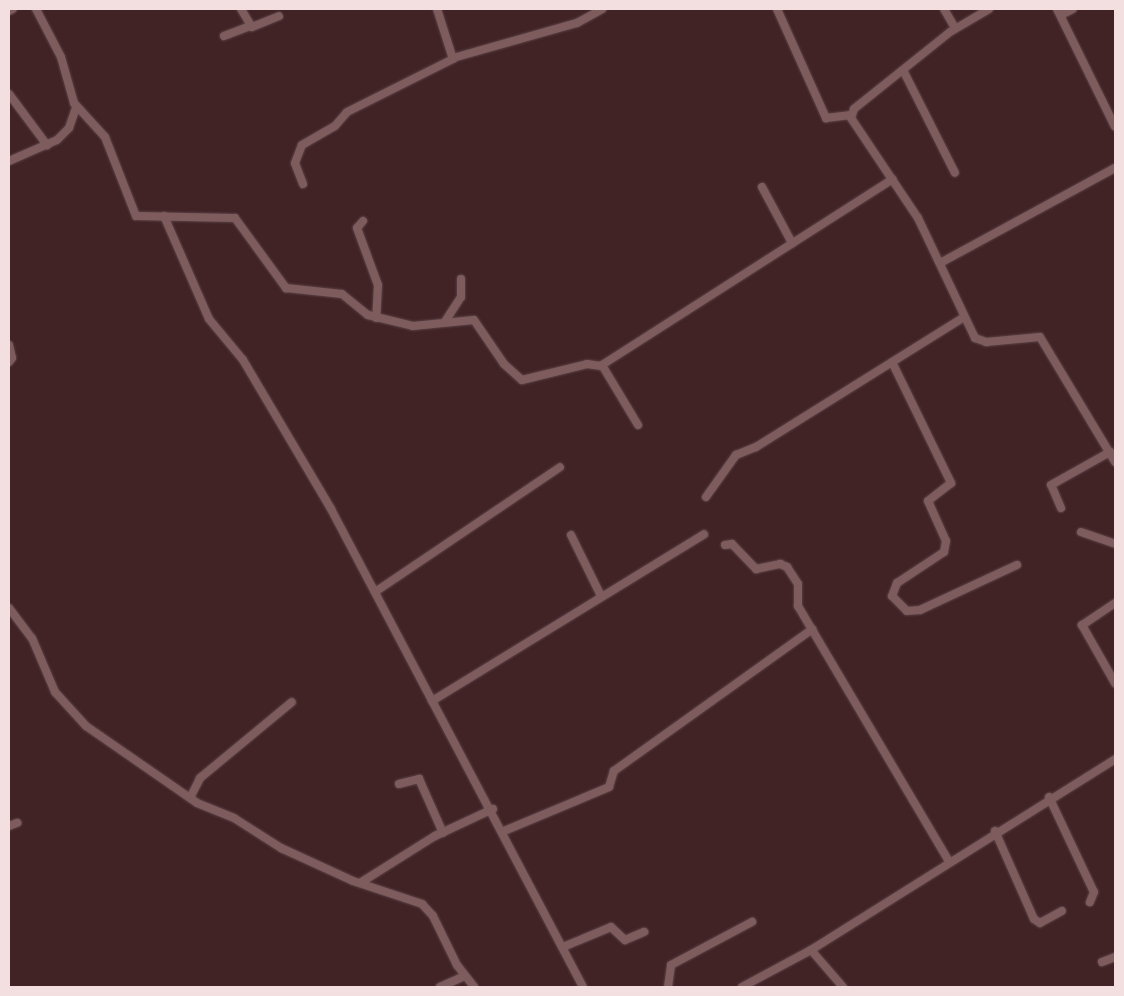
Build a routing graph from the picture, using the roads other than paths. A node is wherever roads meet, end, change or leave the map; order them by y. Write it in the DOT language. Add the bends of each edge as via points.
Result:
graph roads {
  1 [pos="13,9"];
  2 [pos="36,9"];
  3 [pos="241,9"];
  4 [pos="438,9"];
  5 [pos="602,9"];
  6 [pos="777,9"];
  7 [pos="944,9"];
  8 [pos="989,9"];
  9 [pos="1073,9"];
  10 [pos="9,11"];
  11 [pos="1059,12"];
  12 [pos="279,16"];
  13 [pos="250,26"];
  14 [pos="955,28"];
  15 [pos="224,36"];
  16 [pos="453,58"];
  17 [pos="903,70"];
  18 [pos="9,94"];
  19 [pos="76,108"];
  20 [pos="851,115"];
  21 [pos="1115,127"];
  22 [pos="47,145"];
  23 [pos="10,159"];
  24 [pos="1115,168"];
  25 [pos="955,172"];
  26 [pos="893,179"];
  27 [pos="303,184"];
  28 [pos="762,187"];
  29 [pos="164,216"];
  30 [pos="363,221"];
  31 [pos="792,243"];
  32 [pos="940,263"];
  33 [pos="460,279"];
  34 [pos="964,316"];
  35 [pos="376,318"];
  36 [pos="446,320"];
  37 [pos="9,345"];
  38 [pos="9,362"];
  39 [pos="892,362"];
  40 [pos="601,366"];
  41 [pos="638,425"];
  42 [pos="1110,452"];
  43 [pos="1115,462"];
  44 [pos="560,467"];
  45 [pos="706,497"];
  46 [pos="1061,508"];
  47 [pos="1081,532"];
  48 [pos="704,534"];
  49 [pos="571,535"];
  50 [pos="1115,544"];
  51 [pos="725,545"];
  52 [pos="1017,565"];
  53 [pos="375,592"];
  54 [pos="601,596"];
  55 [pos="1115,603"];
  56 [pos="9,608"];
  57 [pos="812,629"];
  58 [pos="1115,683"];
  59 [pos="432,701"];
  60 [pos="292,702"];
  61 [pos="1115,759"];
  62 [pos="399,784"];
  63 [pos="1049,797"];
  64 [pos="190,798"];
  65 [pos="493,809"];
  66 [pos="17,823"];
  67 [pos="9,826"];
  68 [pos="504,831"];
  69 [pos="995,831"];
  70 [pos="442,833"];
  71 [pos="949,861"];
  72 [pos="360,883"];
  73 [pos="1090,902"];
  74 [pos="1062,911"];
  75 [pos="752,922"];
  76 [pos="644,932"];
  77 [pos="564,947"];
  78 [pos="811,950"];
  79 [pos="1115,957"];
  80 [pos="1102,962"];
  81 [pos="465,976"];
  82 [pos="440,987"];
  83 [pos="474,987"];
  84 [pos="583,987"];
  85 [pos="668,987"];
  86 [pos="742,987"];
  87 [pos="844,987"];
  1 -- 10 [label="street"];
  2 -- 19 [label="street" via="61,57"];
  3 -- 13 [label="street"];
  4 -- 16 [label="street"];
  5 -- 16 [label="street" via="577,23"];
  6 -- 20 [label="street" via="826,118"];
  7 -- 14 [label="street"];
  8 -- 14 [label="street"];
  9 -- 11 [label="street"];
  11 -- 21 [label="street"];
  12 -- 13 [label="street"];
  13 -- 15 [label="street"];
  14 -- 17 [label="street"];
  16 -- 27 [label="street" via="347,112 336,126 302,145 295,163"];
  17 -- 20 [label="street"];
  17 -- 25 [label="street"];
  18 -- 22 [label="street"];
  19 -- 22 [label="street" via="66,132"];
  19 -- 29 [label="street" via="105,137 132,213 139,217"];
  20 -- 26 [label="street"];
  22 -- 23 [label="street"];
  24 -- 32 [label="street"];
  26 -- 31 [label="street"];
  26 -- 32 [label="street"];
  28 -- 31 [label="street"];
  29 -- 35 [label="street" via="235,218 286,288 342,294 360,311"];
  29 -- 53 [label="street" via="209,319 243,360"];
  30 -- 35 [label="street" via="357,228 378,286"];
  31 -- 40 [label="street"];
  32 -- 34 [label="street"];
  33 -- 36 [label="street" via="460,297"];
  34 -- 39 [label="street"];
  34 -- 42 [label="street" via="982,342 1040,337"];
  35 -- 36 [label="street" via="413,326"];
  36 -- 40 [label="street" via="477,322 504,364 522,380 587,364"];
  37 -- 38 [label="street" via="12,358"];
  39 -- 45 [label="street" via="756,447 736,455"];
  39 -- 52 [label="street" via="951,483 928,500 946,541 944,552 897,583 892,596 907,611 920,610"];
  40 -- 41 [label="street"];
  42 -- 43 [label="street"];
  42 -- 46 [label="street" via="1051,485"];
  44 -- 53 [label="street"];
  47 -- 50 [label="street"];
  48 -- 54 [label="street"];
  49 -- 54 [label="street"];
  51 -- 57 [label="street" via="732,544 756,569 780,564 787,567 798,584 798,606"];
  53 -- 59 [label="street"];
  54 -- 59 [label="street"];
  55 -- 58 [label="street" via="1082,625"];
  56 -- 64 [label="street" via="32,638 48,678 66,707"];
  57 -- 68 [label="street" via="614,771 609,787"];
  57 -- 71 [label="street"];
  59 -- 65 [label="street"];
  60 -- 64 [label="street" via="200,778"];
  61 -- 63 [label="street"];
  62 -- 70 [label="street" via="419,779"];
  63 -- 69 [label="street"];
  63 -- 73 [label="street" via="1094,892"];
  64 -- 72 [label="street" via="234,818 281,848"];
  65 -- 68 [label="street"];
  65 -- 70 [label="street"];
  66 -- 67 [label="street"];
  68 -- 77 [label="street"];
  69 -- 71 [label="street"];
  69 -- 74 [label="street" via="1034,919 1040,923"];
  70 -- 72 [label="street"];
  71 -- 78 [label="street"];
  72 -- 81 [label="street" via="427,908"];
  75 -- 85 [label="street" via="671,966"];
  76 -- 77 [label="street" via="625,940 611,927"];
  77 -- 84 [label="street"];
  78 -- 86 [label="street"];
  78 -- 87 [label="street"];
  79 -- 80 [label="street"];
  81 -- 82 [label="street"];
  81 -- 83 [label="street"];
}
